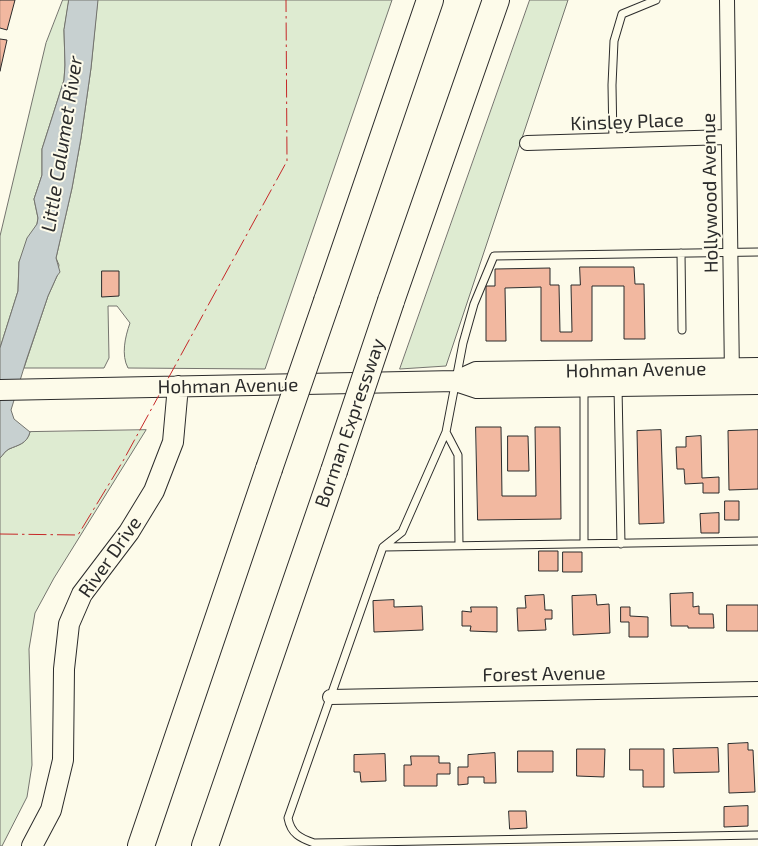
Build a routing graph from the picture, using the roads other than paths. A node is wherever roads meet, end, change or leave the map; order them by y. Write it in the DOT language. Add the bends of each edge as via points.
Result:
graph roads {
  1 [pos="430,0"];
  2 [pos="496,0"];
  3 [pos="656,0"];
  4 [pos="727,0"];
  5 [pos="728,137"];
  6 [pos="613,141"];
  7 [pos="527,144"];
  8 [pos="730,252"];
  9 [pos="758,252"];
  10 [pos="681,253"];
  11 [pos="682,330"];
  12 [pos="758,368"];
  13 [pos="732,377"];
  14 [pos="618,378"];
  15 [pos="584,379"];
  16 [pos="456,381"];
  17 [pos="758,384"];
  18 [pos="178,386"];
  19 [pos="0,390"];
  20 [pos="446,432"];
  21 [pos="758,541"];
  22 [pos="584,544"];
  23 [pos="621,544"];
  24 [pos="460,546"];
  25 [pos="383,547"];
  26 [pos="758,689"];
  27 [pos="330,697"];
  28 [pos="758,834"];
  29 [pos="32,846"];
  30 [pos="141,846"];
  31 [pos="205,846"];
  1 -- 30 [label="highway, bridge"];
  2 -- 31 [label="highway, Borman Expressway, bridge"];
  3 -- 6 [label="lane" via="622,14 614,41"];
  4 -- 5 [label="street, Hollywood Avenue"];
  5 -- 6 [label="street, Kinsley Place"];
  5 -- 8 [label="street, Hollywood Avenue"];
  6 -- 7 [label="street, Kinsley Place"];
  8 -- 9 [label="lane"];
  8 -- 10 [label="lane"];
  8 -- 13 [label="street, Hollywood Avenue"];
  10 -- 11 [label="lane"];
  10 -- 16 [label="lane" via="494,256 474,304"];
  12 -- 13 [label="main road, Hohman Avenue"];
  13 -- 14 [label="main road, Hohman Avenue"];
  13 -- 17 [label="main road, Hohman Avenue"];
  14 -- 15 [label="main road, Hohman Avenue"];
  14 -- 23 [label="lane"];
  15 -- 16 [label="main road, Hohman Avenue" via="477,388"];
  15 -- 22 [label="lane"];
  16 -- 18 [label="main road, Hohman Avenue"];
  16 -- 20 [label="lane"];
  18 -- 19 [label="main road, Hohman Avenue"];
  18 -- 29 [label="main road, River Drive" via="173,442 154,491 129,532 82,594 69,624 64,669 63,760 51,810"];
  20 -- 24 [label="lane" via="458,455"];
  20 -- 25 [label="lane" via="402,532"];
  21 -- 23 [label="lane"];
  22 -- 23 [label="lane"];
  22 -- 24 [label="lane"];
  24 -- 25 [label="lane"];
  25 -- 27 [label="lane"];
  26 -- 27 [label="street, Forest Avenue"];
  27 -- 28 [label="lane" via="288,818 290,828 299,838 314,843"];
}
